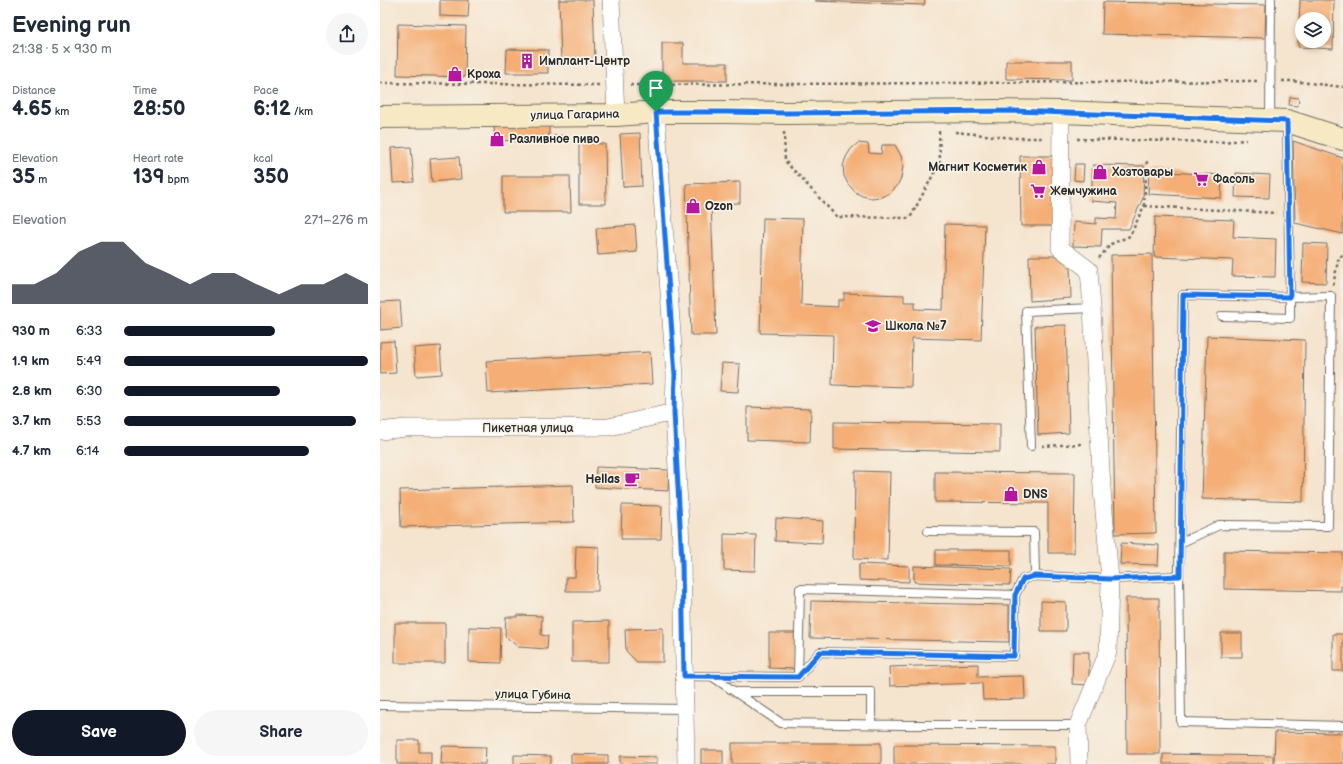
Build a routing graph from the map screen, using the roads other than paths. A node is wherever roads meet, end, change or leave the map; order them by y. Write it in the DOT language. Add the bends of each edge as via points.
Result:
graph roads {
  1 [pos="610,0"];
  2 [pos="1271,0"];
  3 [pos="656,112"];
  4 [pos="1061,112"];
  5 [pos="616,115"];
  6 [pos="380,117"];
  7 [pos="1278,120"];
  8 [pos="1343,139"];
  9 [pos="1290,297"];
  10 [pos="1092,308"];
  11 [pos="1222,316"];
  12 [pos="674,412"];
  13 [pos="380,431"];
  14 [pos="1032,446"];
  15 [pos="928,531"];
  16 [pos="1180,543"];
  17 [pos="1035,576"];
  18 [pos="1180,576"];
  19 [pos="1110,579"];
  20 [pos="1015,595"];
  21 [pos="684,676"];
  22 [pos="712,676"];
  23 [pos="798,677"];
  24 [pos="735,692"];
  25 [pos="380,705"];
  26 [pos="685,709"];
  27 [pos="871,724"];
  28 [pos="1078,725"];
  29 [pos="1343,726"];
  30 [pos="686,764"];
  31 [pos="1079,764"];
  1 -- 5 [label="street"];
  2 -- 7 [label="lane" via="1270,81"];
  3 -- 4 [label="street, улица Гагарина"];
  3 -- 5 [label="street, улица Гагарина"];
  3 -- 12 [label="street" via="675,375"];
  4 -- 7 [label="street, улица Гагарина"];
  4 -- 10 [label="street" via="1060,248 1089,270"];
  5 -- 6 [label="street, улица Гагарина"];
  7 -- 8 [label="street, улица Гагарина"];
  7 -- 9 [label="lane"];
  9 -- 11 [label="lane" via="1290,318"];
  9 -- 16 [label="lane" via="1183,295"];
  9 -- 16 [label="lane" via="1331,296 1328,526 1219,525"];
  10 -- 14 [label="lane" via="1026,312"];
  10 -- 19 [label="street"];
  12 -- 13 [label="street, Пикетная улица" via="609,427 406,428"];
  12 -- 21 [label="street" via="682,562"];
  15 -- 17 [label="lane" via="1034,532"];
  16 -- 18 [label="lane"];
  17 -- 19 [label="lane"];
  17 -- 20 [label="lane" via="1023,579"];
  18 -- 19 [label="lane"];
  18 -- 29 [label="lane" via="1181,722"];
  19 -- 28 [label="street" via="1108,652"];
  20 -- 23 [label="lane" via="1014,656 820,652"];
  20 -- 23 [label="lane" via="800,589"];
  21 -- 22 [label="lane"];
  21 -- 26 [label="street"];
  22 -- 23 [label="lane"];
  22 -- 24 [label="lane"];
  24 -- 27 [label="lane" via="782,723"];
  24 -- 27 [label="lane" via="871,692"];
  25 -- 26 [label="lane, улица Губина"];
  26 -- 30 [label="street"];
  27 -- 28 [label="lane"];
  28 -- 31 [label="street"];
}
